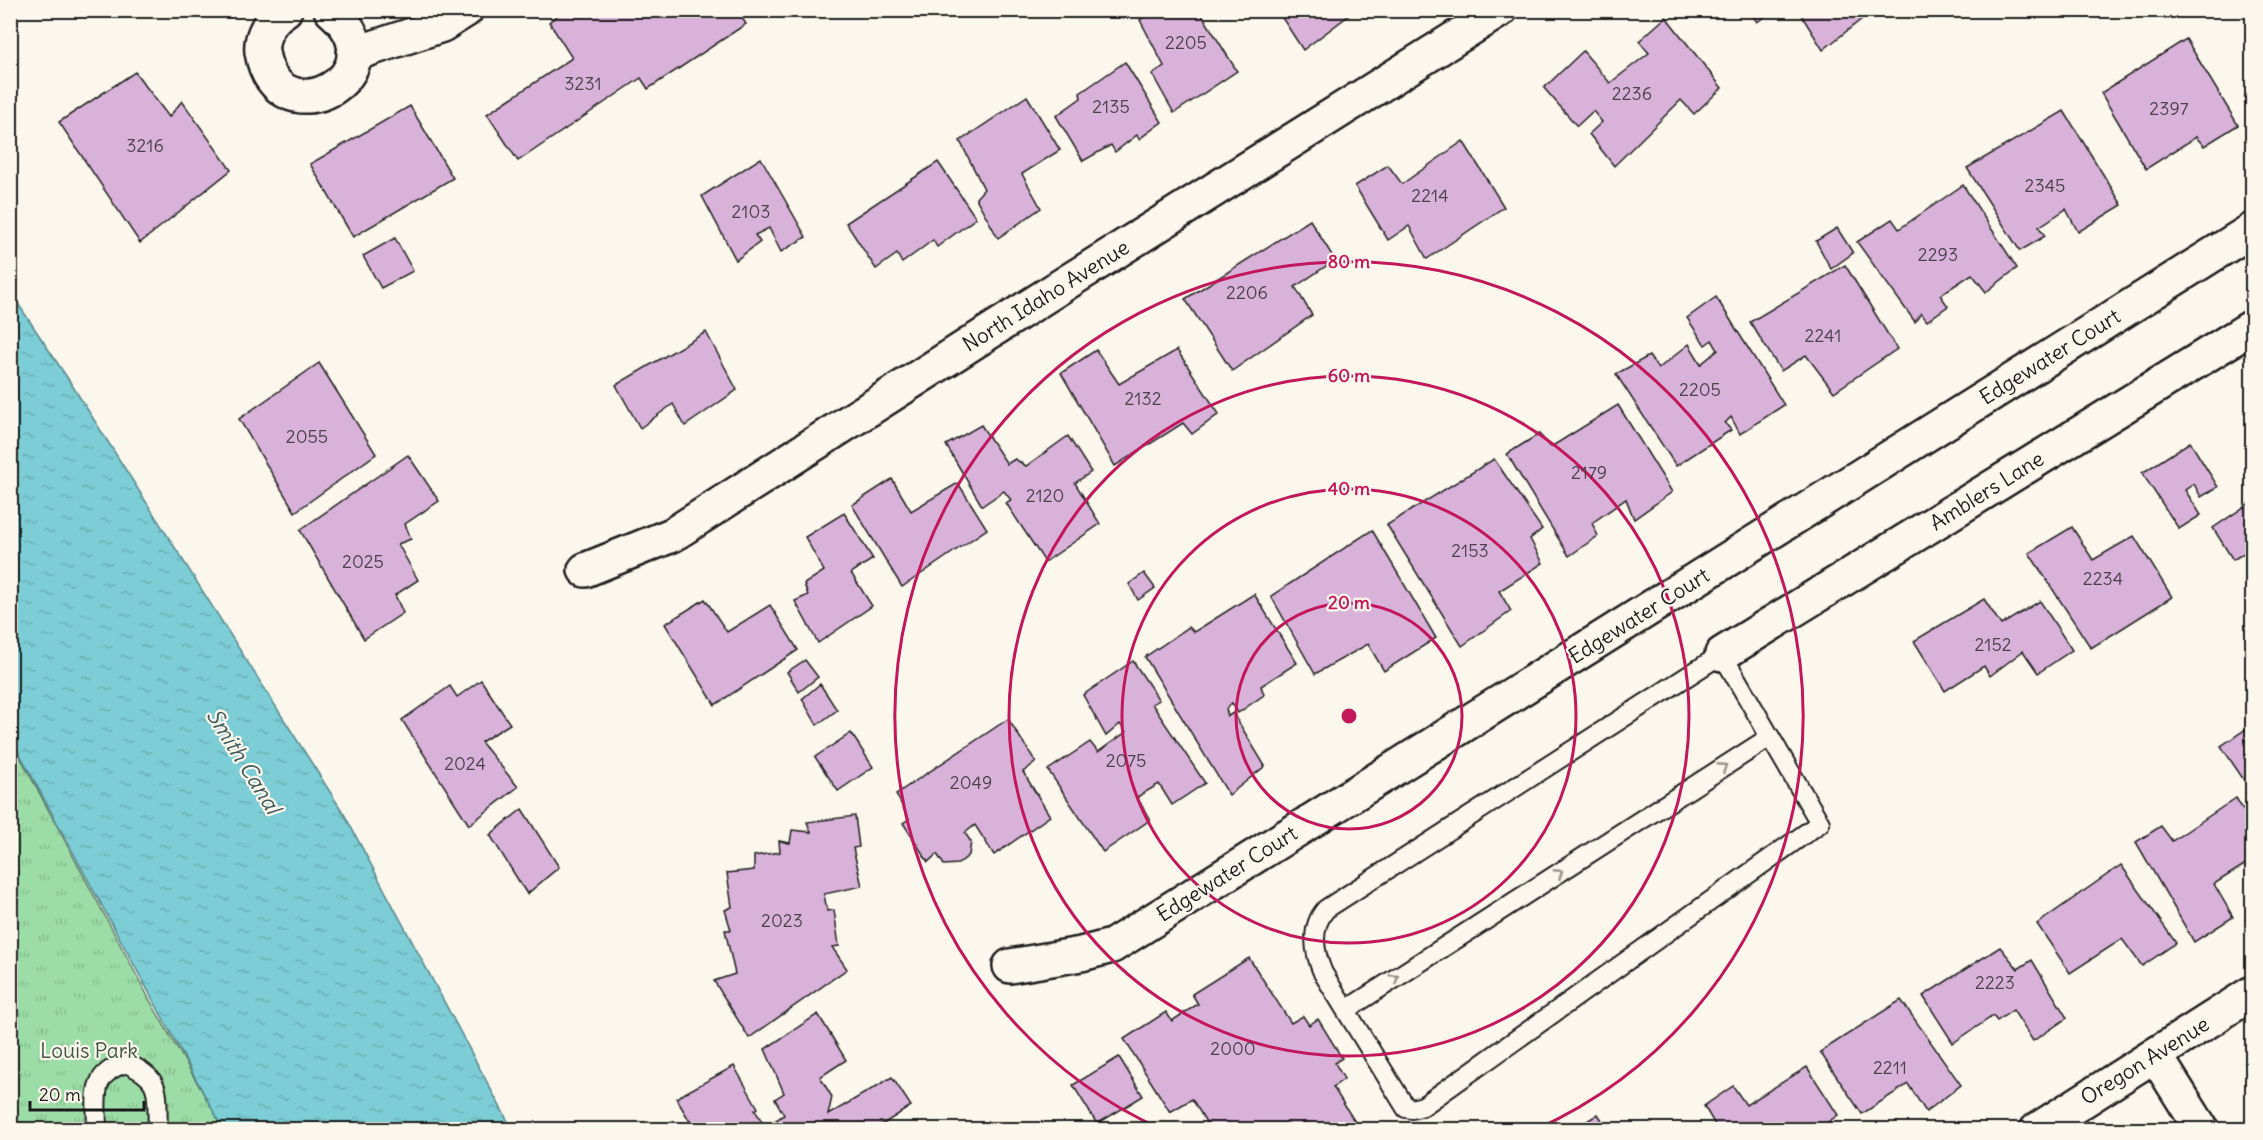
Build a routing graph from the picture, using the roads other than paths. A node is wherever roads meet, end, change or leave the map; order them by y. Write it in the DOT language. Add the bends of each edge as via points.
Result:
graph roads {
  1 [pos="285,10"];
  2 [pos="331,10"];
  3 [pos="466,10"];
  4 [pos="1500,10"];
  5 [pos="354,54"];
  6 [pos="2253,230"];
  7 [pos="2253,327"];
  8 [pos="585,570"];
  9 [pos="1722,654"];
  10 [pos="1770,737"];
  11 [pos="1010,966"];
  12 [pos="2253,993"];
  13 [pos="1346,1010"];
  14 [pos="2155,1055"];
  15 [pos="97,1130"];
  16 [pos="158,1130"];
  17 [pos="2037,1130"];
  18 [pos="2202,1130"];
  1 -- 5 [label="street" via="266,29 261,47 264,65 273,81 287,92 322,95 338,85 349,71"];
  2 -- 5 [label="street" via="343,20 352,36"];
  3 -- 5 [label="street" via="442,25"];
  4 -- 8 [label="street, North Idaho Avenue" via="672,535"];
  6 -- 11 [label="street, Edgewater Court" via="1112,946"];
  7 -- 9 [label="street, Amblers Lane"];
  9 -- 10 [label="lane"];
  9 -- 13 [label="lane" via="1326,909 1316,928 1315,945 1323,973"];
  13 -- 10 [label="lane, one-way"];
  10 -- 13 [label="lane" via="1820,823 1423,1106 1406,1108"];
  12 -- 14 [label="street, Oregon Avenue"];
  14 -- 17 [label="street, Oregon Avenue"];
  14 -- 18 [label="street"];
  15 -- 16 [label="lane" via="97,1087 110,1067 126,1063 143,1070 156,1085"];
}
